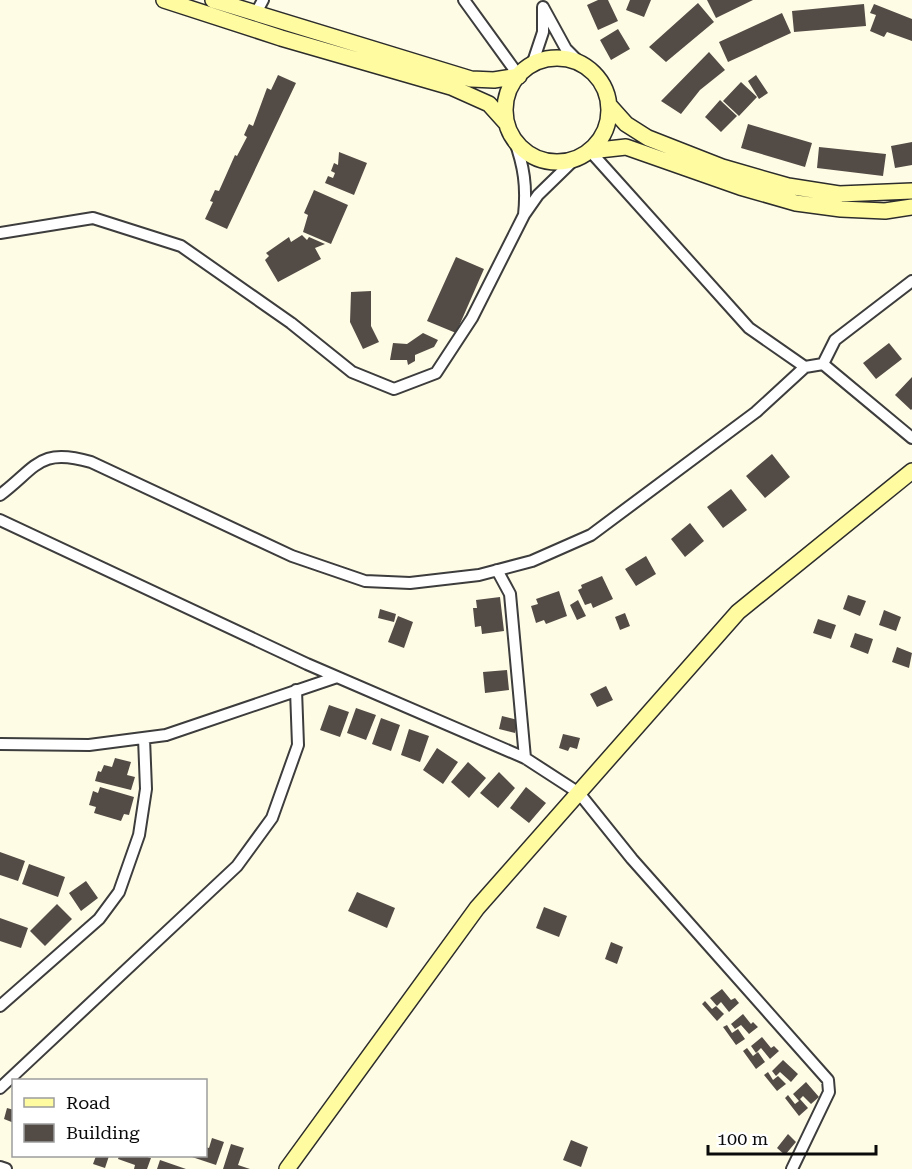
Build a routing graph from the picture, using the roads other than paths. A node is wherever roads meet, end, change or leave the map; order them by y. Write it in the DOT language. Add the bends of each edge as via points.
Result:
graph roads {
  1 [pos="164,0"];
  2 [pos="213,0"];
  3 [pos="464,0"];
  4 [pos="541,3"];
  5 [pos="259,7"];
  6 [pos="581,64"];
  7 [pos="532,65"];
  8 [pos="519,76"];
  9 [pos="609,105"];
  10 [pos="507,124"];
  11 [pos="514,139"];
  12 [pos="590,151"];
  13 [pos="575,159"];
  14 [pos="912,190"];
  15 [pos="912,207"];
  16 [pos="524,215"];
  17 [pos="0,233"];
  18 [pos="912,281"];
  19 [pos="823,364"];
  20 [pos="805,367"];
  21 [pos="912,438"];
  22 [pos="912,471"];
  23 [pos="0,495"];
  24 [pos="0,520"];
  25 [pos="497,570"];
  26 [pos="337,677"];
  27 [pos="296,690"];
  28 [pos="144,738"];
  29 [pos="0,744"];
  30 [pos="525,759"];
  31 [pos="579,793"];
  32 [pos="0,1006"];
  33 [pos="0,1088"];
  34 [pos="0,1167"];
  35 [pos="6,1169"];
  36 [pos="287,1169"];
  37 [pos="792,1169"];
  1 -- 10 [label="street" via="451,87 489,104"];
  2 -- 5 [label="street"];
  3 -- 8 [label="street"];
  4 -- 6 [label="street" via="566,49"];
  4 -- 7 [label="street" via="543,32"];
  5 -- 8 [label="street" via="471,79"];
  6 -- 7 [label="street" via="548,59"];
  6 -- 9 [label="street" via="605,88"];
  7 -- 8 [label="street"];
  8 -- 10 [label="street" via="509,90"];
  9 -- 12 [label="street" via="608,122"];
  9 -- 14 [label="street" via="626,124 648,138 788,186 839,194"];
  10 -- 11 [label="street"];
  11 -- 13 [label="street" via="541,160"];
  11 -- 16 [label="street" via="524,165"];
  12 -- 13 [label="street"];
  12 -- 15 [label="street" via="626,147 796,202 885,211"];
  12 -- 20 [label="street" via="749,328"];
  13 -- 16 [label="street" via="538,195"];
  16 -- 17 [label="street" via="471,318 436,373 394,389 352,372 291,323 181,246 93,218"];
  18 -- 19 [label="street" via="836,340"];
  19 -- 20 [label="street"];
  19 -- 21 [label="street"];
  20 -- 25 [label="street" via="756,412 591,535 532,561"];
  22 -- 31 [label="street" via="738,612"];
  23 -- 25 [label="street" via="53,455 71,456 292,556 365,581 410,583"];
  24 -- 26 [label="street"];
  25 -- 30 [label="street" via="510,594"];
  26 -- 27 [label="street"];
  26 -- 30 [label="street"];
  27 -- 28 [label="street" via="166,735"];
  27 -- 33 [label="street" via="298,745 272,818 237,866"];
  28 -- 29 [label="street" via="89,745"];
  28 -- 32 [label="street" via="147,789 139,835 119,892 99,919"];
  30 -- 31 [label="street"];
  31 -- 36 [label="street" via="477,909"];
  31 -- 37 [label="street" via="632,859 828,1080 829,1092"];
  34 -- 35 [label="street"];
}
